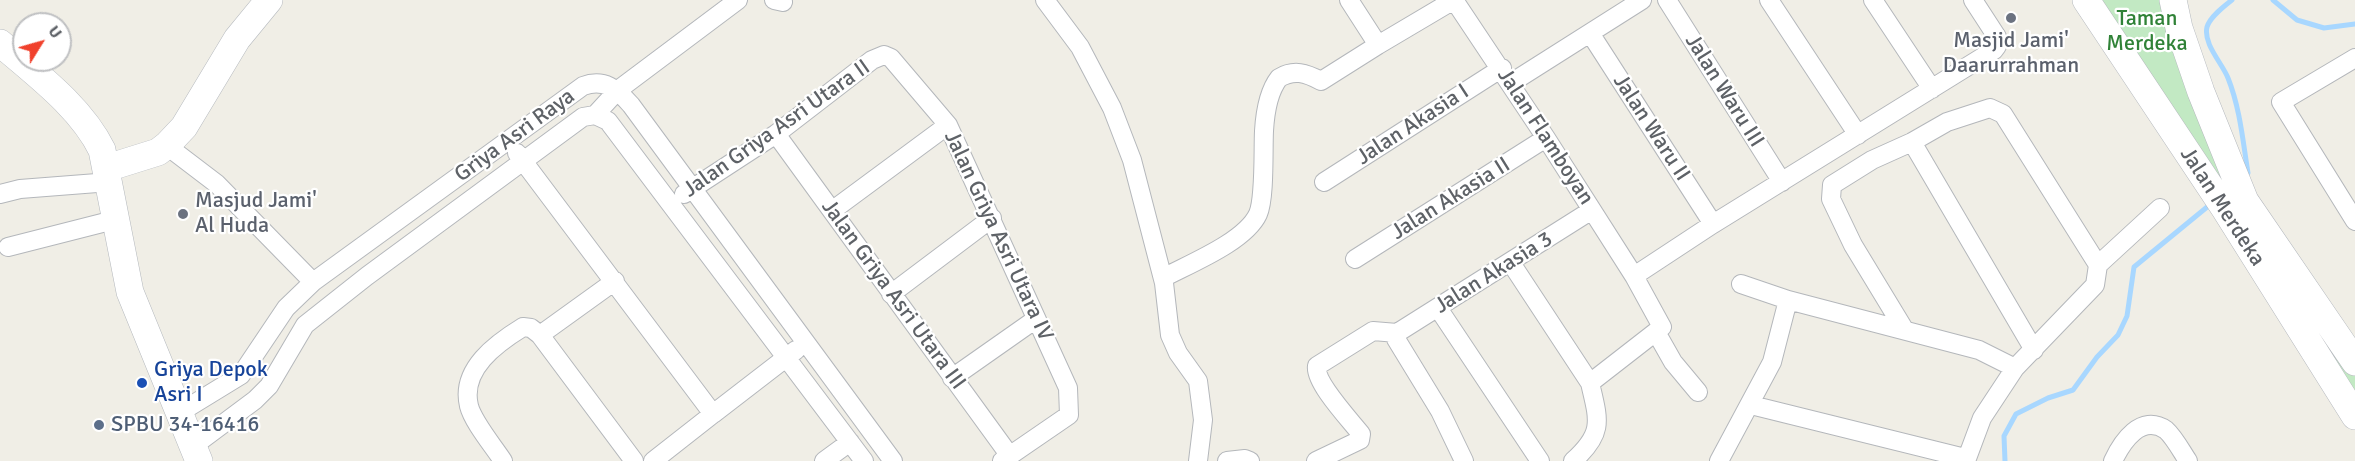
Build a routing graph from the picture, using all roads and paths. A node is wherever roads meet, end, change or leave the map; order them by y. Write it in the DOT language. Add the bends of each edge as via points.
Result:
graph roads {
  1 [pos="269,0"];
  2 [pos="738,0"];
  3 [pos="1045,0"];
  4 [pos="1349,0"];
  5 [pos="1454,0"];
  6 [pos="1642,0"];
  7 [pos="1667,0"];
  8 [pos="1769,0"];
  9 [pos="1873,0"];
  10 [pos="1973,0"];
  11 [pos="2086,0"];
  12 [pos="2173,0"];
  13 [pos="1590,33"];
  14 [pos="0,43"];
  15 [pos="1378,45"];
  16 [pos="884,55"];
  17 [pos="2353,64"];
  18 [pos="1506,76"];
  19 [pos="1932,89"];
  20 [pos="618,90"];
  21 [pos="596,115"];
  22 [pos="948,125"];
  23 [pos="776,134"];
  24 [pos="1858,135"];
  25 [pos="1546,138"];
  26 [pos="179,139"];
  27 [pos="509,142"];
  28 [pos="1912,142"];
  29 [pos="523,161"];
  30 [pos="106,167"];
  31 [pos="1324,182"];
  32 [pos="1782,182"];
  33 [pos="693,189"];
  34 [pos="0,194"];
  35 [pos="670,204"];
  36 [pos="2235,205"];
  37 [pos="2160,208"];
  38 [pos="833,210"];
  39 [pos="1592,210"];
  40 [pos="992,218"];
  41 [pos="114,220"];
  42 [pos="2355,221"];
  43 [pos="1713,224"];
  44 [pos="8,247"];
  45 [pos="1355,259"];
  46 [pos="1511,262"];
  47 [pos="2098,265"];
  48 [pos="1634,276"];
  49 [pos="1162,278"];
  50 [pos="615,281"];
  51 [pos="313,282"];
  52 [pos="1741,284"];
  53 [pos="891,294"];
  54 [pos="1788,300"];
  55 [pos="286,308"];
  56 [pos="1438,308"];
  57 [pos="1036,319"];
  58 [pos="305,325"];
  59 [pos="1904,329"];
  60 [pos="1656,332"];
  61 [pos="1396,334"];
  62 [pos="540,335"];
  63 [pos="805,343"];
  64 [pos="2034,350"];
  65 [pos="787,358"];
  66 [pos="2355,362"];
  67 [pos="2015,368"];
  68 [pos="952,378"];
  69 [pos="1590,384"];
  70 [pos="1698,392"];
  71 [pos="1751,405"];
  72 [pos="179,413"];
  73 [pos="713,414"];
  74 [pos="2355,416"];
  75 [pos="850,442"];
  76 [pos="196,454"];
  77 [pos="1006,458"];
  78 [pos="1965,460"];
  79 [pos="504,461"];
  80 [pos="634,461"];
  81 [pos="653,461"];
  82 [pos="825,461"];
  83 [pos="864,461"];
  84 [pos="893,461"];
  85 [pos="1198,461"];
  86 [pos="1227,461"];
  87 [pos="1250,461"];
  88 [pos="1316,461"];
  89 [pos="1464,461"];
  90 [pos="1540,461"];
  91 [pos="1574,461"];
  92 [pos="1719,461"];
  93 [pos="2113,461"];
  94 [pos="2188,461"];
  1 -- 26 [label="street" via="237,39"];
  2 -- 20 [label="street"];
  3 -- 49 [label="street" via="1080,47 1112,108 1132,160"];
  4 -- 15 [label="street"];
  5 -- 15 [label="street"];
  5 -- 18 [label="street, Jalan Flamboyan"];
  6 -- 13 [label="street, Jalan Akasia I"];
  7 -- 32 [label="street, Jalan Waru III"];
  8 -- 24 [label="street"];
  9 -- 19 [label="street"];
  10 -- 19 [label="street" via="1997,37 1997,46"];
  11 -- 36 [label="street, Jalan Merdeka" via="2206,183"];
  12 -- 36 [label="street, Jalan Merdeka" via="2186,50 2231,169"];
  13 -- 18 [label="street, Jalan Akasia I"];
  13 -- 43 [label="street, Jalan Waru II"];
  14 -- 30 [label="street" via="76,114"];
  15 -- 49 [label="street" via="1321,81 1295,72 1279,78 1265,117 1258,213 1228,243"];
  16 -- 22 [label="street, Jalan Griya Asri Utara IV" via="898,65"];
  16 -- 23 [label="street, Jalan Griya Asri Utara II" via="872,60"];
  17 -- 42 [label="street" via="2281,102"];
  18 -- 25 [label="street, Jalan Flamboyan"];
  18 -- 31 [label="street, Jalan Akasia I"];
  19 -- 24 [label="street"];
  20 -- 21 [label="street"];
  20 -- 27 [label="street, Griya Asri Raya" via="602,82 583,86"];
  20 -- 33 [label="street"];
  21 -- 29 [label="street, Griya Asri Raya" via="583,117"];
  21 -- 35 [label="street, Griya Asri Raya" via="608,121"];
  22 -- 38 [label="street"];
  22 -- 40 [label="street, Jalan Griya Asri Utara IV"];
  23 -- 33 [label="street, Jalan Griya Asri Utara II"];
  23 -- 38 [label="street, Jalan Griya Asri Utara III"];
  24 -- 32 [label="street"];
  25 -- 39 [label="street, Jalan Flamboyan"];
  25 -- 45 [label="street, Jalan Akasia II"];
  26 -- 30 [label="street" via="162,149"];
  26 -- 51 [label="street" via="217,184"];
  27 -- 29 [label="street"];
  27 -- 51 [label="street, Griya Asri Raya"];
  28 -- 47 [label="street" via="1947,122 1990,108 2002,114"];
  28 -- 59 [label="street" via="1872,160 1832,185 1829,191 1853,245"];
  28 -- 64 [label="street"];
  29 -- 50 [label="street"];
  29 -- 58 [label="street, Griya Asri Raya"];
  30 -- 34 [label="street"];
  30 -- 41 [label="street"];
  32 -- 43 [label="street"];
  33 -- 35 [label="street, Jalan Griya Asri Utara II"];
  33 -- 63 [label="street"];
  35 -- 65 [label="street, Griya Asri Raya"];
  36 -- 66 [label="street, Jalan Merdeka"];
  36 -- 74 [label="street, Jalan Merdeka"];
  37 -- 47 [label="street"];
  38 -- 53 [label="street, Jalan Griya Asri Utara III"];
  39 -- 46 [label="street, Jalan Akasia 3"];
  39 -- 48 [label="street, Jalan Flamboyan"];
  40 -- 53 [label="street"];
  40 -- 57 [label="street, Jalan Griya Asri Utara IV"];
  41 -- 44 [label="street"];
  41 -- 72 [label="street" via="130,292"];
  43 -- 48 [label="street"];
  46 -- 56 [label="street, Jalan Akasia 3"];
  46 -- 69 [label="street"];
  47 -- 64 [label="street" via="2095,285"];
  48 -- 60 [label="street, Jalan Flamboyan" via="1662,323"];
  49 -- 85 [label="street" via="1170,335 1200,389 1203,420"];
  50 -- 62 [label="street"];
  50 -- 73 [label="street"];
  51 -- 55 [label="street, Griya Asri Raya"];
  52 -- 54 [label="street"];
  53 -- 68 [label="street, Jalan Griya Asri Utara III"];
  54 -- 59 [label="street"];
  54 -- 71 [label="street" via="1772,362"];
  55 -- 58 [label="street"];
  55 -- 72 [label="street, Griya Asri Raya" via="241,375"];
  56 -- 61 [label="street, Jalan Akasia 3"];
  56 -- 90 [label="street"];
  57 -- 68 [label="street"];
  57 -- 77 [label="street, Jalan Griya Asri Utara IV" via="1068,388 1069,415"];
  58 -- 76 [label="street, Griya Asri Raya" via="269,386"];
  59 -- 67 [label="street" via="1979,350"];
  60 -- 69 [label="street"];
  60 -- 70 [label="street" via="1673,362"];
  61 -- 88 [label="street" via="1372,330 1317,366 1316,374 1361,434 1360,440"];
  61 -- 89 [label="street"];
  62 -- 79 [label="street" via="523,327 487,352 472,378 469,407"];
  62 -- 80 [label="street"];
  63 -- 65 [label="street"];
  63 -- 84 [label="street"];
  64 -- 67 [label="street"];
  65 -- 73 [label="street"];
  65 -- 75 [label="street, Griya Asri Raya"];
  67 -- 78 [label="street" via="1982,418"];
  68 -- 77 [label="street, Jalan Griya Asri Utara III"];
  69 -- 91 [label="street" via="1599,419 1590,446"];
  71 -- 78 [label="street"];
  71 -- 92 [label="street"];
  72 -- 76 [label="street"];
  73 -- 81 [label="street"];
  75 -- 82 [label="street"];
  75 -- 83 [label="street, Griya Asri Raya"];
  86 -- 87 [label="street"];
  93 -- 94 [label="street" via="2133,430 2148,425 2166,430"];
}
